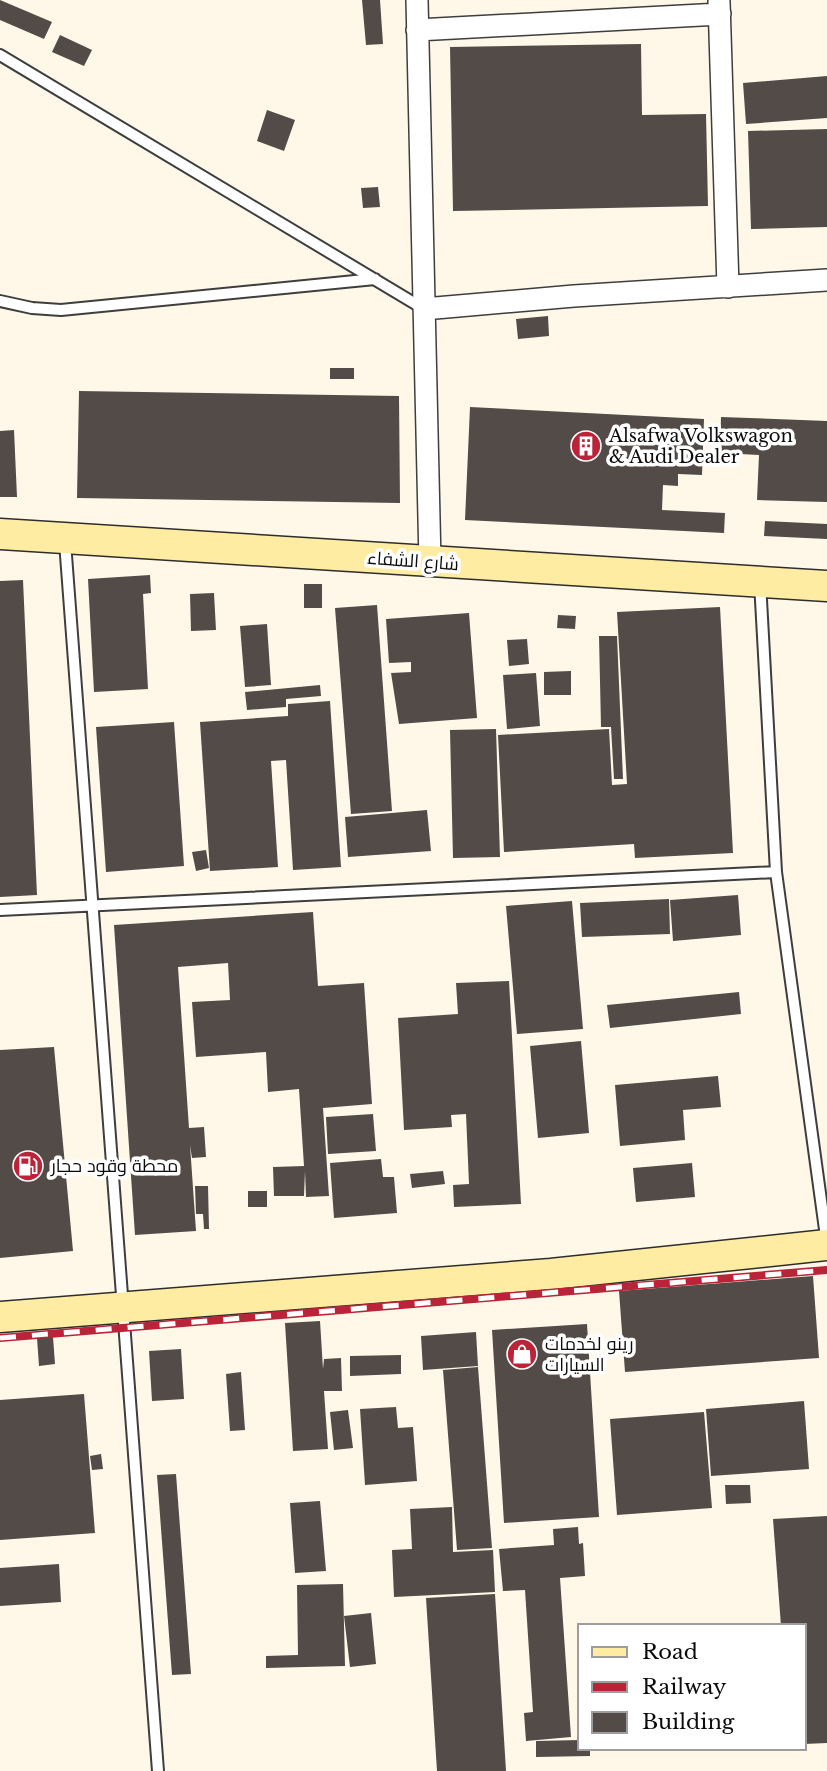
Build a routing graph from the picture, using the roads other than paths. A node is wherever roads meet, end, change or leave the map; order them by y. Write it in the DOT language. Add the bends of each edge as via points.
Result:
graph roads {
  1 [pos="417,0"];
  2 [pos="719,7"];
  3 [pos="417,30"];
  4 [pos="0,55"];
  5 [pos="375,279"];
  6 [pos="827,280"];
  7 [pos="728,286"];
  8 [pos="0,301"];
  9 [pos="424,309"];
  10 [pos="0,534"];
  11 [pos="65,538"];
  12 [pos="430,562"];
  13 [pos="760,582"];
  14 [pos="827,586"];
  15 [pos="776,872"];
  16 [pos="93,907"];
  17 [pos="0,911"];
  18 [pos="827,1245"];
  19 [pos="122,1307"];
  20 [pos="0,1317"];
  21 [pos="158,1771"];
  1 -- 3 [label="street"];
  2 -- 3 [label="street"];
  2 -- 7 [label="street"];
  3 -- 9 [label="street"];
  4 -- 5 [label="lane"];
  5 -- 8 [label="lane" via="61,310"];
  5 -- 9 [label="lane"];
  6 -- 7 [label="street"];
  7 -- 9 [label="street"];
  9 -- 12 [label="street"];
  10 -- 11 [label="street, شارع الشفاء"];
  11 -- 12 [label="street, شارع الشفاء"];
  11 -- 16 [label="lane"];
  12 -- 13 [label="street, شارع الشفاء"];
  13 -- 14 [label="street, شارع الشفاء"];
  13 -- 15 [label="lane"];
  15 -- 16 [label="lane"];
  15 -- 18 [label="lane"];
  16 -- 17 [label="lane"];
  16 -- 19 [label="lane"];
  18 -- 19 [label="street" via="551,1274"];
  19 -- 20 [label="street"];
  19 -- 21 [label="lane"];
}
